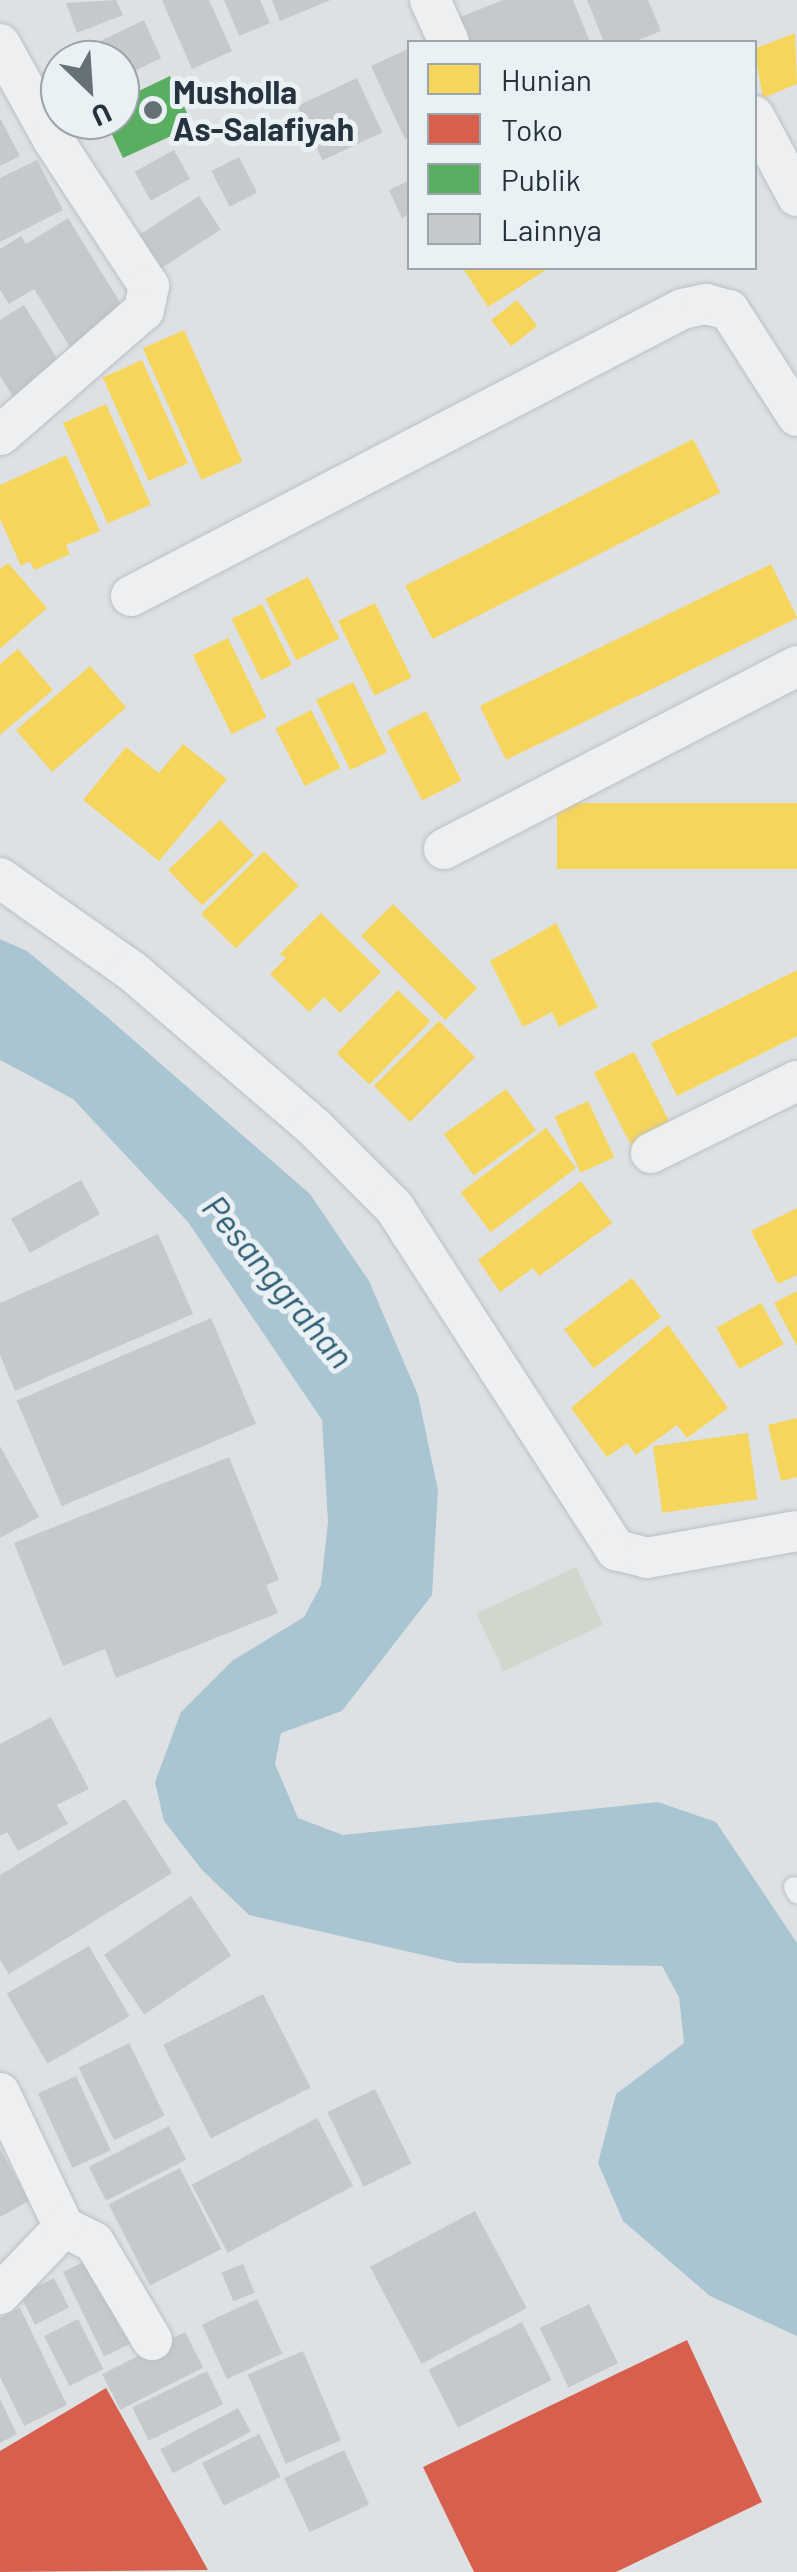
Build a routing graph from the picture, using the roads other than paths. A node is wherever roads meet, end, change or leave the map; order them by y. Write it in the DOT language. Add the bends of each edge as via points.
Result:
graph roads {
  1 [pos="430,0"];
  2 [pos="448,40"];
  3 [pos="0,44"];
  4 [pos="757,122"];
  5 [pos="797,196"];
  6 [pos="797,416"];
  7 [pos="0,434"];
  8 [pos="130,596"];
  9 [pos="797,666"];
  10 [pos="444,849"];
  11 [pos="0,878"];
  12 [pos="797,1081"];
  13 [pos="651,1153"];
  14 [pos="797,1531"];
  15 [pos="0,2093"];
  16 [pos="64,2227"];
  17 [pos="0,2294"];
  18 [pos="152,2340"];
  1 -- 2 [label="street"];
  3 -- 7 [label="street" via="52,138 149,286 144,310"];
  4 -- 5 [label="street"];
  6 -- 8 [label="street" via="729,310 706,304 682,310"];
  9 -- 10 [label="street"];
  11 -- 14 [label="street" via="132,971 314,1127 394,1207 616,1550 647,1558"];
  12 -- 13 [label="street"];
  15 -- 16 [label="street"];
  16 -- 17 [label="street"];
  16 -- 18 [label="street" via="94,2242"];
}
